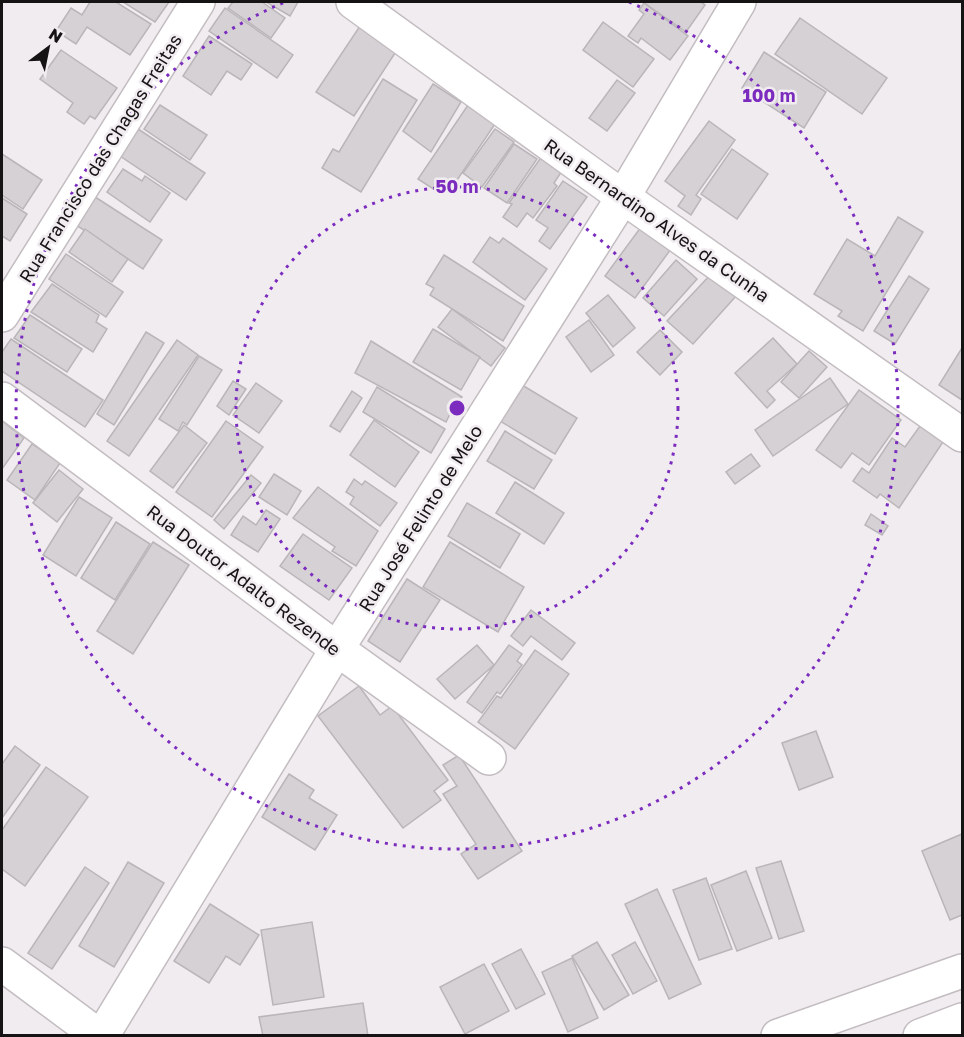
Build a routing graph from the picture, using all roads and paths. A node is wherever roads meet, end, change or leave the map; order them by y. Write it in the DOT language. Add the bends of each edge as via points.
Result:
graph roads {
  1 [pos="198,2"];
  2 [pos="353,2"];
  3 [pos="739,2"];
  4 [pos="623,197"];
  5 [pos="2,315"];
  6 [pos="2,399"];
  7 [pos="963,435"];
  8 [pos="337,649"];
  9 [pos="489,758"];
  10 [pos="2,964"];
  11 [pos="963,971"];
  12 [pos="963,1020"];
  13 [pos="101,1035"];
  14 [pos="778,1035"];
  15 [pos="920,1035"];
  1 -- 5 [label="street, Rua Francisco das Chagas Freitas"];
  2 -- 4 [label="street, Rua Bernardino Alves da Cunha"];
  3 -- 4 [label="street, Rua José Felinto de Melo"];
  4 -- 7 [label="street, Rua Bernardino Alves da Cunha"];
  4 -- 8 [label="street, Rua José Felinto de Melo"];
  6 -- 8 [label="street, Rua Doutor Adalto Rezende"];
  8 -- 9 [label="street, Rua Doutor Adalto Rezende"];
  8 -- 13 [label="street, Rua José Felinto de Melo"];
  10 -- 13 [label="street"];
  11 -- 14 [label="street"];
  12 -- 15 [label="street"];
}
